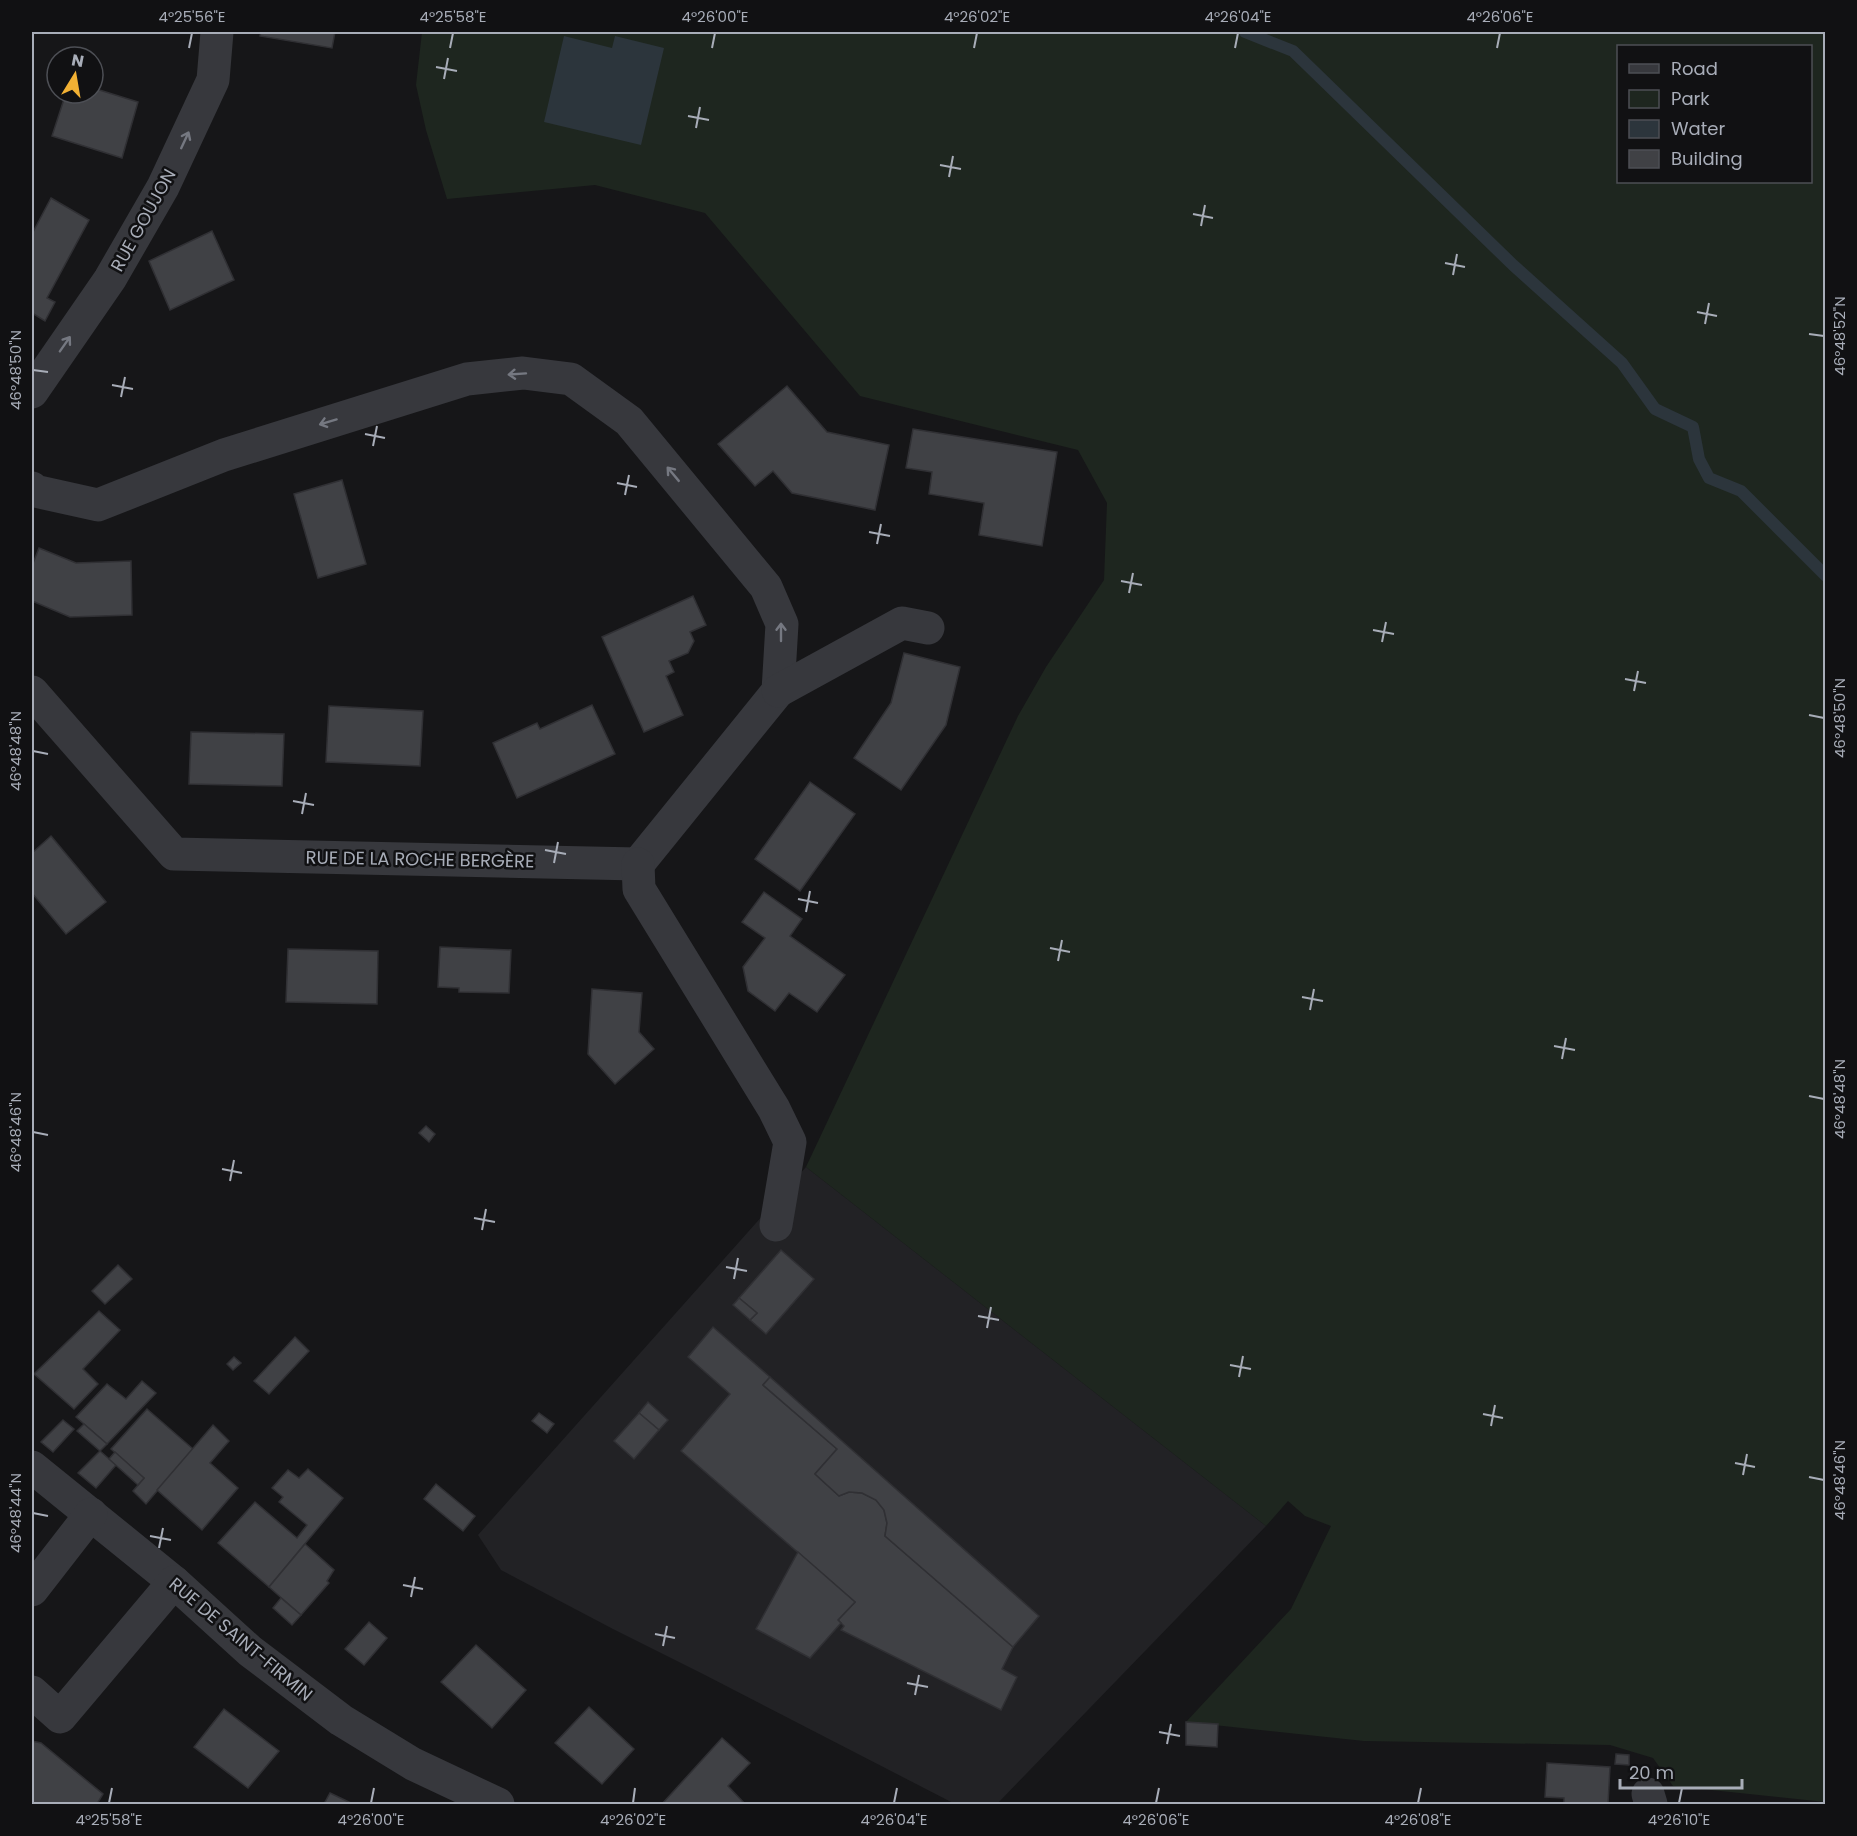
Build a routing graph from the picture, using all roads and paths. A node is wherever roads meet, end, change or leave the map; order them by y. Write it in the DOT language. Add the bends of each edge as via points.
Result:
graph roads {
  1 [pos="218,32"];
  2 [pos="32,392"];
  3 [pos="32,488"];
  4 [pos="928,628"];
  5 [pos="778,691"];
  6 [pos="32,692"];
  7 [pos="638,864"];
  8 [pos="776,1225"];
  9 [pos="32,1467"];
  10 [pos="91,1514"];
  11 [pos="174,1582"];
  12 [pos="32,1590"];
  13 [pos="32,1692"];
  14 [pos="498,1804"];
  2 -- 1 [label="street, RUE GOUJON, one-way" via="110,279 163,187 213,80"];
  5 -- 3 [label="street, one-way" via="782,624 766,587 629,422 571,379 523,373 467,379 224,455 98,505"];
  4 -- 5 [label="street" via="902,623"];
  5 -- 7 [label="street"];
  6 -- 7 [label="street, RUE DE LA ROCHE BERGÈRE" via="174,854"];
  7 -- 8 [label="street" via="639,889 774,1109 790,1142"];
  9 -- 10 [label="street, RUE DE SAINT-FIRMIN"];
  10 -- 11 [label="street, RUE DE SAINT-FIRMIN"];
  10 -- 12 [label="street"];
  11 -- 13 [label="street" via="60,1717"];
  11 -- 14 [label="street, RUE DE SAINT-FIRMIN" via="250,1651 341,1720 413,1764"];
}
